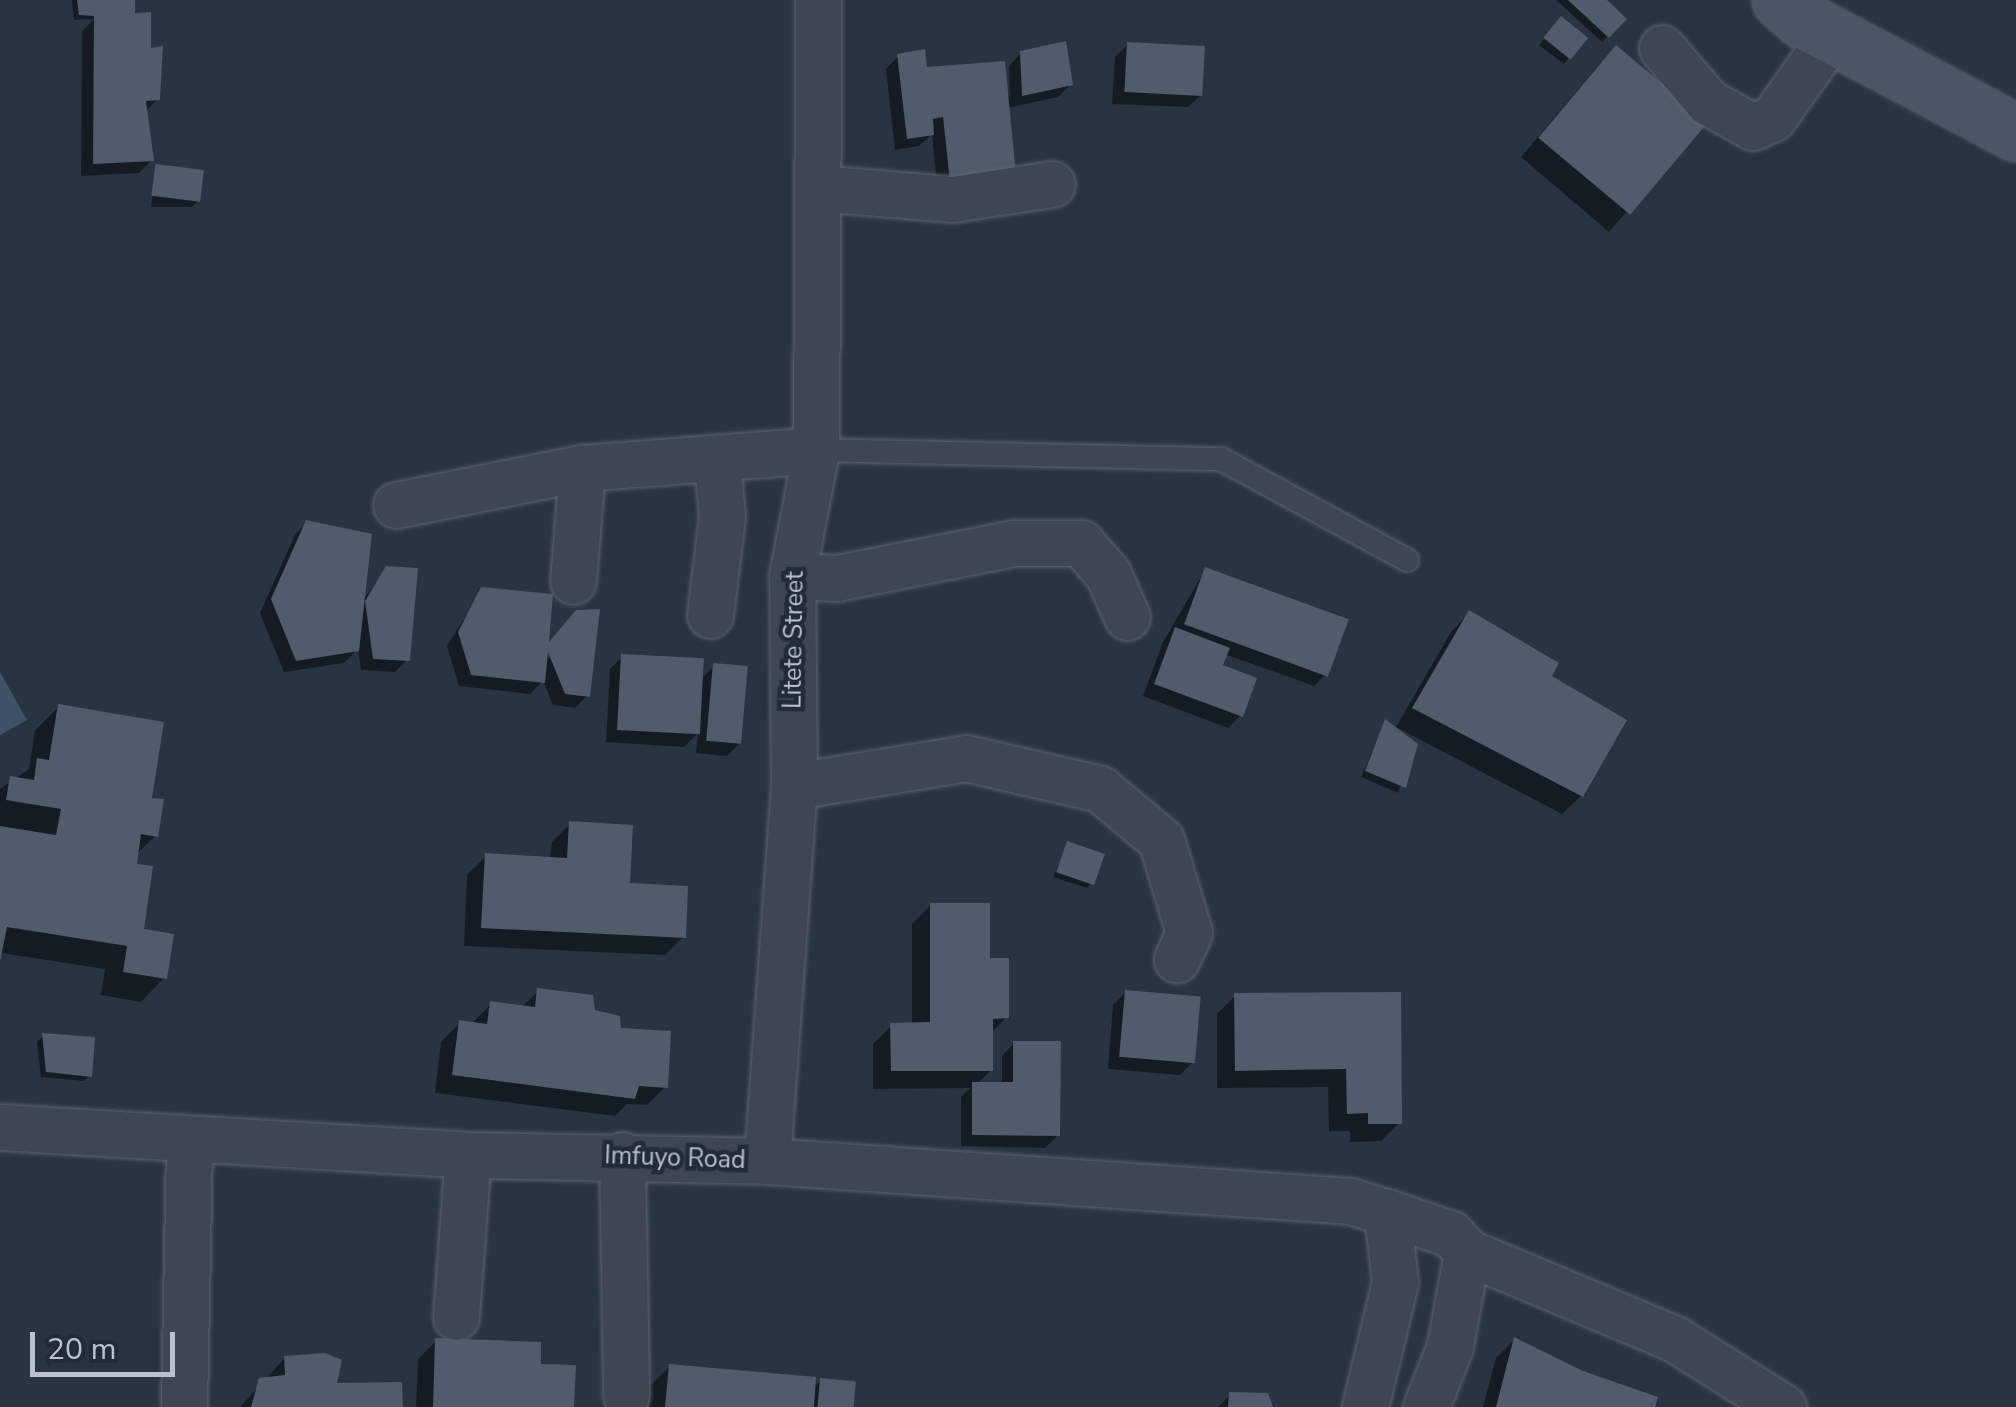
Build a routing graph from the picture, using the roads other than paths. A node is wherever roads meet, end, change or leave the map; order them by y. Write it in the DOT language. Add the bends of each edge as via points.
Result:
graph roads {
  1 [pos="818,0"];
  2 [pos="1780,0"];
  3 [pos="1832,35"];
  4 [pos="1662,48"];
  5 [pos="2016,133"];
  6 [pos="1052,184"];
  7 [pos="818,188"];
  8 [pos="816,450"];
  9 [pos="718,462"];
  10 [pos="582,468"];
  11 [pos="396,504"];
  12 [pos="1407,560"];
  13 [pos="792,576"];
  14 [pos="572,582"];
  15 [pos="710,615"];
  16 [pos="1127,617"];
  17 [pos="794,786"];
  18 [pos="1177,959"];
  19 [pos="0,1127"];
  20 [pos="190,1142"];
  21 [pos="468,1155"];
  22 [pos="622,1155"];
  23 [pos="767,1161"];
  24 [pos="1369,1206"];
  25 [pos="1467,1252"];
  26 [pos="456,1317"];
  27 [pos="626,1395"];
  28 [pos="184,1407"];
  29 [pos="1365,1407"];
  30 [pos="1426,1407"];
  31 [pos="1783,1407"];
  1 -- 7 [label="street, Litete Street"];
  2 -- 3 [label="main road"];
  3 -- 4 [label="street" via="1773,118 1752,127 1708,102"];
  3 -- 5 [label="main road"];
  6 -- 7 [label="street" via="953,199"];
  7 -- 8 [label="street, Litete Street"];
  8 -- 9 [label="street"];
  8 -- 12 [label="lane" via="1220,460"];
  8 -- 13 [label="street, Litete Street"];
  9 -- 10 [label="street"];
  9 -- 15 [label="street" via="722,516"];
  10 -- 11 [label="street"];
  10 -- 14 [label="street"];
  13 -- 16 [label="street" via="837,578 1013,543 1080,543 1108,574"];
  13 -- 17 [label="street, Litete Street"];
  17 -- 18 [label="street" via="966,758 1100,788 1161,840 1189,932"];
  17 -- 23 [label="street, Litete Street"];
  19 -- 20 [label="street, Imfuyo Road"];
  20 -- 21 [label="street, Imfuyo Road"];
  20 -- 28 [label="street"];
  21 -- 22 [label="street, Imfuyo Road"];
  21 -- 26 [label="street"];
  22 -- 23 [label="street, Imfuyo Road"];
  22 -- 27 [label="street"];
  23 -- 24 [label="street, Imfuyo Road"];
  24 -- 25 [label="street, Imfuyo Road" via="1451,1234"];
  24 -- 29 [label="street" via="1395,1282"];
  25 -- 30 [label="street" via="1450,1346"];
  25 -- 31 [label="street, Imfuyo Road" via="1675,1338"];
}
